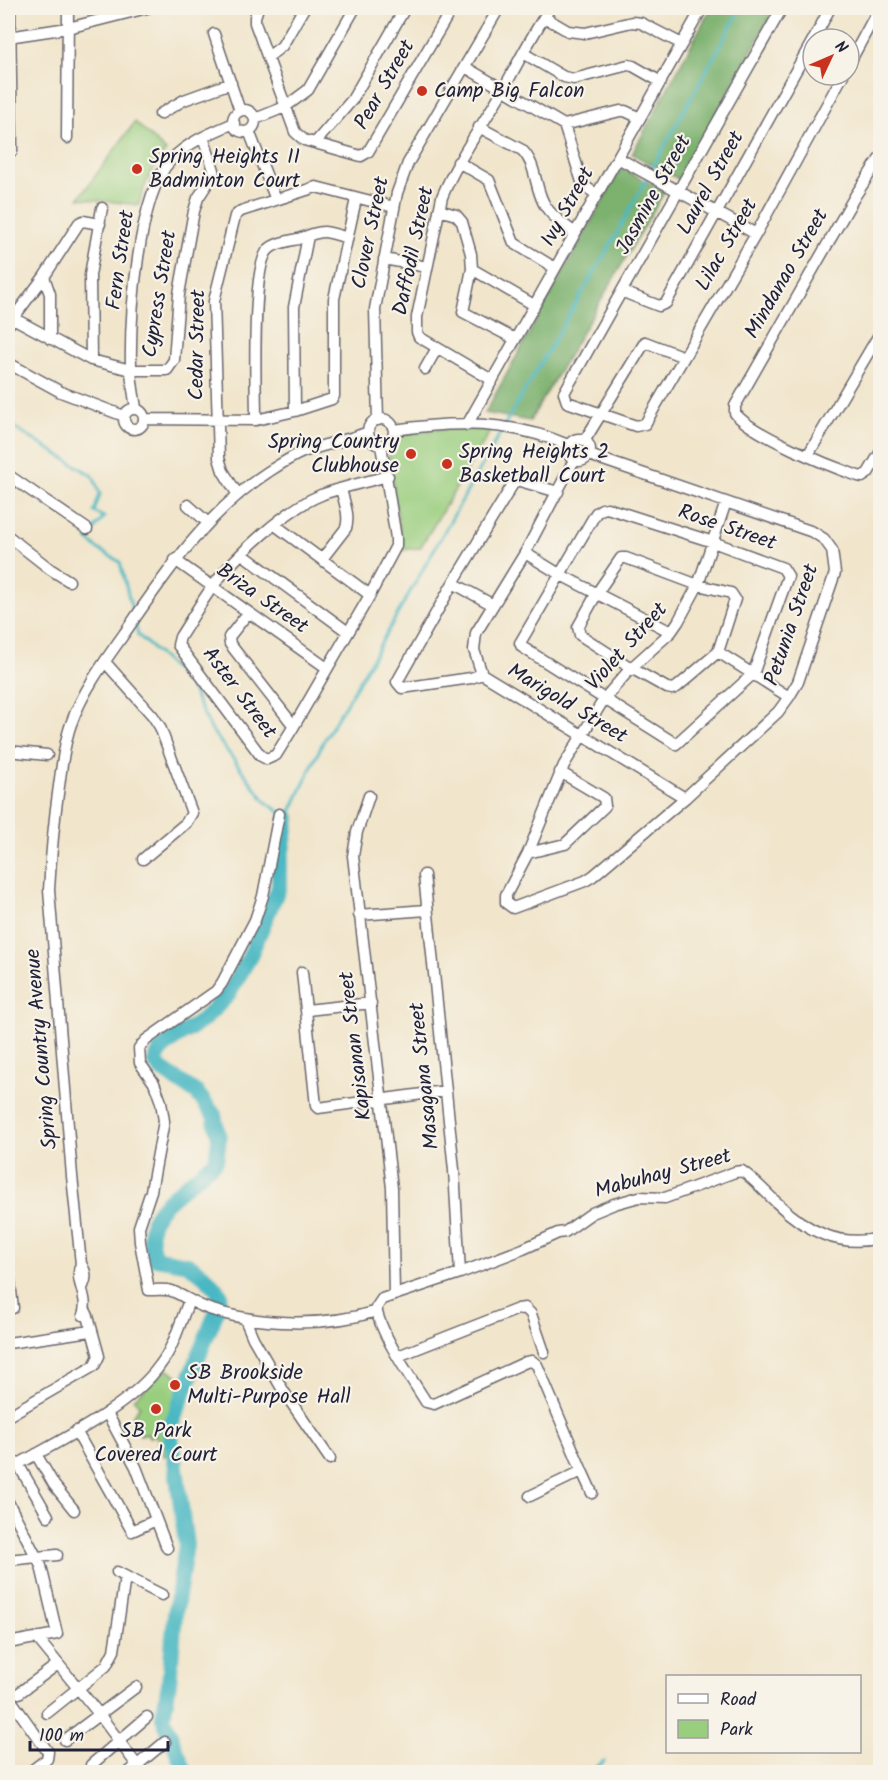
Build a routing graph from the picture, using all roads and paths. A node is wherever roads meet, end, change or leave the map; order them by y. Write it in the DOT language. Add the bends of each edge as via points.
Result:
graph roads {
  1 [pos="10,8"];
  2 [pos="68,8"];
  3 [pos="146,8"];
  4 [pos="258,8"];
  5 [pos="304,8"];
  6 [pos="356,8"];
  7 [pos="405,8"];
  8 [pos="452,8"];
  9 [pos="499,8"];
  10 [pos="702,8"];
  11 [pos="782,8"];
  12 [pos="830,8"];
  13 [pos="879,8"];
  14 [pos="547,12"];
  15 [pos="820,27"];
  16 [pos="68,28"];
  17 [pos="214,34"];
  18 [pos="10,37"];
  19 [pos="861,42"];
  20 [pos="682,44"];
  21 [pos="523,53"];
  22 [pos="268,57"];
  23 [pos="801,62"];
  24 [pos="465,67"];
  25 [pos="662,82"];
  26 [pos="231,83"];
  27 [pos="836,87"];
  28 [pos="503,90"];
  29 [pos="285,107"];
  30 [pos="240,111"];
  31 [pos="160,114"];
  32 [pos="640,118"];
  33 [pos="255,119"];
  34 [pos="234,123"];
  35 [pos="564,125"];
  36 [pos="479,127"];
  37 [pos="249,132"];
  38 [pos="203,136"];
  39 [pos="67,138"];
  40 [pos="315,143"];
  41 [pos="12,151"];
  42 [pos="618,158"];
  43 [pos="880,158"];
  44 [pos="458,162"];
  45 [pos="679,190"];
  46 [pos="596,194"];
  47 [pos="356,199"];
  48 [pos="276,200"];
  49 [pos="394,207"];
  50 [pos="102,208"];
  51 [pos="439,210"];
  52 [pos="718,213"];
  53 [pos="100,224"];
  54 [pos="575,233"];
  55 [pos="756,234"];
  56 [pos="308,236"];
  57 [pos="347,238"];
  58 [pos="384,259"];
  59 [pos="427,267"];
  60 [pos="555,268"];
  61 [pos="472,269"];
  62 [pos="44,277"];
  63 [pos="623,292"];
  64 [pos="534,305"];
  65 [pos="10,321"];
  66 [pos="880,333"];
  67 [pos="50,339"];
  68 [pos="515,339"];
  69 [pos="437,348"];
  70 [pos="684,357"];
  71 [pos="91,360"];
  72 [pos="8,363"];
  73 [pos="425,369"];
  74 [pos="131,370"];
  75 [pos="492,380"];
  76 [pos="136,408"];
  77 [pos="295,411"];
  78 [pos="601,413"];
  79 [pos="124,416"];
  80 [pos="144,419"];
  81 [pos="256,420"];
  82 [pos="378,420"];
  83 [pos="217,421"];
  84 [pos="467,425"];
  85 [pos="394,430"];
  86 [pos="368,432"];
  87 [pos="585,440"];
  88 [pos="381,445"];
  89 [pos="568,445"];
  90 [pos="880,453"];
  91 [pos="589,455"];
  92 [pos="808,455"];
  93 [pos="574,460"];
  94 [pos="8,475"];
  95 [pos="388,476"];
  96 [pos="340,489"];
  97 [pos="558,492"];
  98 [pos="238,495"];
  99 [pos="726,502"];
  100 [pos="188,505"];
  101 [pos="208,524"];
  102 [pos="275,525"];
  103 [pos="87,529"];
  104 [pos="8,536"];
  105 [pos="713,542"];
  106 [pos="525,553"];
  107 [pos="242,554"];
  108 [pos="322,559"];
  109 [pos="176,560"];
  110 [pos="561,575"];
  111 [pos="69,581"];
  112 [pos="453,582"];
  113 [pos="698,585"];
  114 [pos="212,587"];
  115 [pos="597,592"];
  116 [pos="370,595"];
  117 [pos="493,605"];
  118 [pos="248,613"];
  119 [pos="348,632"];
  120 [pos="671,632"];
  121 [pos="718,652"];
  122 [pos="105,662"];
  123 [pos="327,668"];
  124 [pos="631,668"];
  125 [pos="482,674"];
  126 [pos="753,674"];
  127 [pos="789,697"];
  128 [pos="604,699"];
  129 [pos="294,726"];
  130 [pos="581,735"];
  131 [pos="8,751"];
  132 [pos="47,755"];
  133 [pos="560,772"];
  134 [pos="369,796"];
  135 [pos="685,798"];
  136 [pos="279,814"];
  137 [pos="528,853"];
  138 [pos="143,859"];
  139 [pos="424,875"];
  140 [pos="513,908"];
  141 [pos="427,910"];
  142 [pos="359,915"];
  143 [pos="302,972"];
  144 [pos="371,1003"];
  145 [pos="307,1010"];
  146 [pos="445,1091"];
  147 [pos="382,1100"];
  148 [pos="880,1238"];
  149 [pos="8,1266"];
  150 [pos="460,1273"];
  151 [pos="394,1294"];
  152 [pos="189,1301"];
  153 [pos="378,1306"];
  154 [pos="13,1308"];
  155 [pos="245,1319"];
  156 [pos="86,1332"];
  157 [pos="8,1343"];
  158 [pos="544,1352"];
  159 [pos="398,1356"];
  160 [pos="107,1413"];
  161 [pos="8,1416"];
  162 [pos="76,1431"];
  163 [pos="36,1454"];
  164 [pos="330,1459"];
  165 [pos="18,1464"];
  166 [pos="8,1470"];
  167 [pos="582,1471"];
  168 [pos="592,1493"];
  169 [pos="530,1496"];
  170 [pos="8,1502"];
  171 [pos="74,1510"];
  172 [pos="48,1516"];
  173 [pos="156,1520"];
  174 [pos="167,1548"];
  175 [pos="57,1555"];
  176 [pos="37,1556"];
  177 [pos="8,1560"];
  178 [pos="162,1595"];
  179 [pos="37,1638"];
  180 [pos="8,1643"];
  181 [pos="58,1664"];
  182 [pos="77,1687"];
  183 [pos="136,1688"];
  184 [pos="13,1694"];
  185 [pos="47,1713"];
  186 [pos="99,1714"];
  187 [pos="147,1716"];
  188 [pos="64,1740"];
  189 [pos="118,1741"];
  190 [pos="165,1742"];
  191 [pos="91,1765"];
  192 [pos="136,1770"];
  193 [pos="30,1773"];
  1 -- 18 [label="street"];
  2 -- 16 [label="street"];
  3 -- 16 [label="street"];
  4 -- 22 [label="street, Pear Street" via="255,20"];
  5 -- 22 [label="street" via="282,46"];
  6 -- 29 [label="street" via="312,84"];
  7 -- 40 [label="street" via="352,100"];
  8 -- 40 [label="street, Pear Street" via="366,154"];
  9 -- 24 [label="street, Clover Street"];
  10 -- 20 [label="street, Ivy Street"];
  11 -- 45 [label="street, Jasmine Street"];
  12 -- 15 [label="street, Laurel Street"];
  13 -- 19 [label="street"];
  14 -- 20 [label="street" via="568,31 585,33 641,23"];
  14 -- 21 [label="street, Daffodil Street"];
  16 -- 18 [label="street"];
  16 -- 39 [label="street"];
  17 -- 26 [label="street"];
  18 -- 41 [label="street"];
  20 -- 25 [label="street, Ivy Street"];
  21 -- 25 [label="street" via="564,77 574,79 627,65"];
  21 -- 28 [label="street, Daffodil Street"];
  22 -- 29 [label="street, Pear Street"];
  23 -- 52 [label="street, Laurel Street"];
  24 -- 28 [label="street"];
  24 -- 49 [label="street, Clover Street" via="408,163"];
  25 -- 32 [label="street, Ivy Street"];
  26 -- 30 [label="street"];
  26 -- 31 [label="street" via="184,100"];
  27 -- 55 [label="street, Lilac Street"];
  28 -- 35 [label="street"];
  28 -- 36 [label="street, Daffodil Street"];
  29 -- 33 [label="street"];
  29 -- 40 [label="street, Pear Street" via="299,136"];
  30 -- 33 [label="street" via="249,111"];
  30 -- 34 [label="street"];
  32 -- 35 [label="street" via="620,111"];
  32 -- 42 [label="street, Ivy Street"];
  33 -- 37 [label="street"];
  34 -- 37 [label="street" via="239,131"];
  34 -- 38 [label="street, Fern Street"];
  35 -- 46 [label="street" via="583,185"];
  36 -- 44 [label="street, Daffodil Street"];
  36 -- 54 [label="street" via="522,150 546,208"];
  37 -- 48 [label="street"];
  38 -- 74 [label="street, Fern Street" via="170,161 154,186 147,208 132,305"];
  38 -- 74 [label="street, Cypress Street" via="214,170 194,211 179,294 173,364 167,370"];
  42 -- 45 [label="street"];
  42 -- 46 [label="street, Ivy Street"];
  43 -- 92 [label="street, Mindanao Street" via="735,406 735,413 748,426"];
  44 -- 51 [label="street, Daffodil Street"];
  44 -- 60 [label="street" via="489,180 514,243"];
  45 -- 52 [label="street"];
  45 -- 63 [label="street, Jasmine Street"];
  46 -- 54 [label="street, Ivy Street"];
  47 -- 48 [label="street, Cedar Street" via="316,187"];
  47 -- 49 [label="street, Cedar Street"];
  47 -- 57 [label="street"];
  48 -- 83 [label="street, Cedar Street" via="235,216 214,301"];
  49 -- 58 [label="street, Clover Street"];
  50 -- 53 [label="street"];
  51 -- 59 [label="street, Daffodil Street"];
  51 -- 61 [label="street" via="456,215 462,222"];
  52 -- 55 [label="street"];
  52 -- 63 [label="street, Laurel Street" via="662,306"];
  53 -- 62 [label="street" via="79,224"];
  53 -- 71 [label="street" via="90,275"];
  54 -- 60 [label="street, Ivy Street"];
  55 -- 70 [label="street, Lilac Street"];
  56 -- 57 [label="street" via="320,231"];
  56 -- 77 [label="street" via="294,307"];
  56 -- 81 [label="street" via="268,249 258,278"];
  57 -- 77 [label="street" via="333,306 334,396"];
  58 -- 59 [label="street"];
  58 -- 82 [label="street, Clover Street" via="375,309"];
  59 -- 69 [label="street, Daffodil Street" via="417,332"];
  60 -- 64 [label="street, Ivy Street"];
  61 -- 64 [label="street"];
  61 -- 68 [label="street" via="463,312"];
  62 -- 65 [label="street"];
  62 -- 67 [label="street" via="50,294"];
  63 -- 78 [label="street, Jasmine Street" via="564,393 567,402"];
  64 -- 68 [label="street, Ivy Street"];
  65 -- 67 [label="street, Cypress Street"];
  66 -- 92 [label="street"];
  67 -- 71 [label="street, Cypress Street"];
  68 -- 75 [label="street, Ivy Street"];
  69 -- 73 [label="street"];
  69 -- 75 [label="street, Daffodil Street"];
  70 -- 78 [label="street, Lilac Street" via="645,424 636,426"];
  70 -- 78 [label="street" via="645,342"];
  71 -- 74 [label="street, Cypress Street"];
  72 -- 79 [label="street" via="61,392"];
  74 -- 76 [label="street, Fern Street"];
  75 -- 84 [label="street, Ivy Street"];
  76 -- 79 [label="street"];
  76 -- 80 [label="street"];
  77 -- 81 [label="street"];
  78 -- 87 [label="street"];
  79 -- 80 [label="street" via="130,428 140,428"];
  80 -- 83 [label="street"];
  81 -- 83 [label="street"];
  82 -- 85 [label="street" via="388,421"];
  82 -- 86 [label="street"];
  83 -- 98 [label="street, Cedar Street" via="219,458"];
  84 -- 85 [label="street"];
  84 -- 89 [label="street" via="516,428"];
  85 -- 88 [label="street" via="391,440"];
  86 -- 88 [label="street"];
  86 -- 98 [label="street, Spring Country Avenue" via="302,453"];
  87 -- 89 [label="street" via="577,438"];
  87 -- 91 [label="street" via="590,447"];
  88 -- 95 [label="street, Aster Street"];
  89 -- 93 [label="street" via="567,452"];
  90 -- 92 [label="street" via="865,476"];
  91 -- 93 [label="street" via="584,460"];
  91 -- 99 [label="street, Petunia Street"];
  93 -- 97 [label="street, Marigold Street"];
  94 -- 103 [label="street"];
  95 -- 96 [label="street, Aster Street"];
  95 -- 116 [label="street, Aster Street" via="396,546"];
  96 -- 102 [label="street, Aster Street" via="304,504"];
  96 -- 108 [label="street" via="348,522"];
  97 -- 106 [label="street, Marigold Street"];
  97 -- 112 [label="street" via="517,480"];
  98 -- 101 [label="street, Spring Country Avenue"];
  99 -- 105 [label="street, Violet Street"];
  99 -- 127 [label="street, Petunia Street" via="813,532 832,550 835,573 798,682"];
  100 -- 101 [label="street"];
  101 -- 109 [label="street, Spring Country Avenue"];
  102 -- 107 [label="street, Aster Street"];
  102 -- 108 [label="street"];
  104 -- 111 [label="street"];
  105 -- 110 [label="street, Rose Street" via="602,509"];
  105 -- 113 [label="street, Violet Street"];
  105 -- 126 [label="street, Rose Street" via="783,568 788,576"];
  106 -- 110 [label="street"];
  106 -- 117 [label="street, Marigold Street"];
  107 -- 114 [label="street, Aster Street"];
  107 -- 119 [label="street"];
  108 -- 116 [label="street"];
  109 -- 114 [label="street, Briza Street"];
  109 -- 122 [label="street, Spring Country Avenue"];
  110 -- 115 [label="street"];
  110 -- 128 [label="street, Rose Street" via="520,643"];
  112 -- 117 [label="street"];
  112 -- 125 [label="street" via="397,682 402,688"];
  113 -- 115 [label="street" via="621,558"];
  113 -- 120 [label="street, Violet Street"];
  113 -- 121 [label="street" via="731,593 735,599"];
  114 -- 118 [label="street, Briza Street"];
  114 -- 129 [label="street, Aster Street" via="178,645 261,756 267,759 276,755"];
  115 -- 120 [label="street"];
  115 -- 124 [label="street" via="578,632"];
  116 -- 119 [label="street, Aster Street"];
  117 -- 125 [label="street, Marigold Street" via="474,641"];
  118 -- 123 [label="street, Briza Street"];
  118 -- 129 [label="street" via="229,637 230,644"];
  119 -- 123 [label="street, Aster Street"];
  120 -- 124 [label="street, Violet Street"];
  121 -- 124 [label="street" via="672,689"];
  121 -- 126 [label="street"];
  122 -- 138 [label="street" via="160,727 191,808 186,823"];
  122 -- 156 [label="street, Spring Country Avenue" via="84,695 67,736 49,890 81,1264 77,1274 88,1316"];
  123 -- 129 [label="street, Aster Street"];
  124 -- 128 [label="street, Violet Street"];
  125 -- 130 [label="street, Marigold Street"];
  126 -- 127 [label="street"];
  126 -- 128 [label="street, Rose Street" via="676,744"];
  127 -- 135 [label="street, Petunia Street" via="778,712"];
  128 -- 130 [label="street, Violet Street"];
  130 -- 133 [label="street, Violet Street"];
  130 -- 135 [label="street, Marigold Street"];
  131 -- 132 [label="street"];
  133 -- 137 [label="street, Violet Street"];
  133 -- 137 [label="street" via="603,798 605,806 565,844"];
  134 -- 142 [label="street, Kapisanan Street" via="353,856"];
  135 -- 140 [label="street, Petunia Street" via="593,876"];
  136 -- 152 [label="street, Mabuhay Street" via="255,920 222,983 139,1048 140,1063 154,1083 164,1121 151,1191 139,1227 145,1270 149,1290 172,1291"];
  137 -- 140 [label="street, Violet Street" via="506,894 506,903"];
  139 -- 141 [label="street, Masagana Street"];
  141 -- 142 [label="street"];
  141 -- 146 [label="street, Masagana Street"];
  142 -- 144 [label="street, Kapisanan Street"];
  143 -- 145 [label="street"];
  144 -- 145 [label="street"];
  144 -- 147 [label="street, Kapisanan Street"];
  145 -- 147 [label="street" via="318,1108"];
  146 -- 147 [label="street"];
  146 -- 150 [label="street, Masagana Street"];
  147 -- 151 [label="street, Kapisanan Street" via="392,1188"];
  148 -- 150 [label="street, Mabuhay Street" via="844,1241 819,1232 786,1211 742,1171 665,1198 639,1197 614,1204 592,1213 565,1232"];
  149 -- 154 [label="street"];
  150 -- 151 [label="street, Mabuhay Street"];
  151 -- 153 [label="street, Mabuhay Street"];
  152 -- 155 [label="street, Mabuhay Street"];
  152 -- 160 [label="street" via="159,1367"];
  153 -- 155 [label="street, Mabuhay Street" via="343,1321"];
  153 -- 159 [label="street"];
  155 -- 164 [label="street" via="279,1384"];
  156 -- 157 [label="street"];
  156 -- 161 [label="street, Spring Country Avenue" via="99,1356 94,1366"];
  158 -- 159 [label="street" via="531,1314 518,1308"];
  159 -- 167 [label="street" via="426,1402 434,1404 532,1361"];
  160 -- 162 [label="street"];
  160 -- 173 [label="street" via="136,1467"];
  162 -- 163 [label="street"];
  162 -- 173 [label="street" via="132,1531"];
  163 -- 165 [label="street"];
  163 -- 171 [label="street"];
  165 -- 166 [label="street"];
  165 -- 172 [label="street"];
  167 -- 168 [label="street"];
  167 -- 169 [label="street"];
  170 -- 176 [label="street"];
  173 -- 174 [label="street"];
  175 -- 176 [label="street"];
  176 -- 177 [label="street"];
  176 -- 179 [label="street" via="57,1634"];
  178 -- 182 [label="street" via="121,1574 111,1659"];
  179 -- 180 [label="street"];
  179 -- 181 [label="street"];
  181 -- 182 [label="street"];
  181 -- 184 [label="street"];
  182 -- 185 [label="street"];
  182 -- 186 [label="street"];
  183 -- 186 [label="street"];
  184 -- 193 [label="street" via="48,1752 47,1759"];
  186 -- 188 [label="street"];
  186 -- 189 [label="street"];
  187 -- 189 [label="street"];
  189 -- 191 [label="street"];
  189 -- 192 [label="street"];
  190 -- 192 [label="street"];
}
